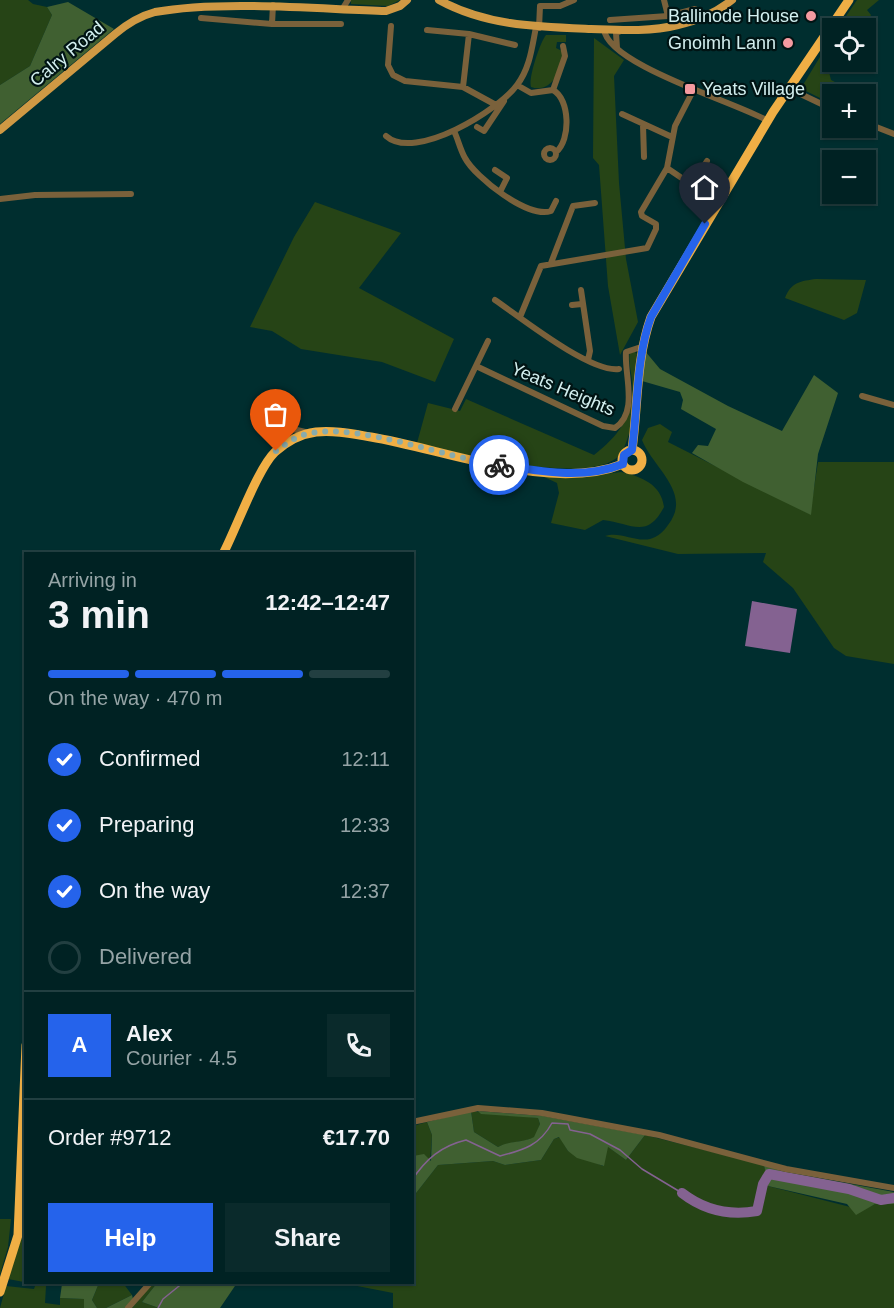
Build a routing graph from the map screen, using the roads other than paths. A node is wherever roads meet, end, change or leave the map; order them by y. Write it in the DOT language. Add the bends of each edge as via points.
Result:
graph roads {
  1 [pos="348,0"];
  2 [pos="406,0"];
  3 [pos="439,0"];
  4 [pos="574,0"];
  5 [pos="664,0"];
  6 [pos="732,0"];
  7 [pos="849,0"];
  8 [pos="270,3"];
  9 [pos="538,3"];
  10 [pos="343,8"];
  11 [pos="695,9"];
  12 [pos="668,16"];
  13 [pos="201,18"];
  14 [pos="610,20"];
  15 [pos="272,24"];
  16 [pos="341,24"];
  17 [pos="391,26"];
  18 [pos="537,28"];
  19 [pos="604,29"];
  20 [pos="623,29"];
  21 [pos="427,30"];
  22 [pos="469,34"];
  23 [pos="515,45"];
  24 [pos="563,46"];
  25 [pos="619,52"];
  26 [pos="517,85"];
  27 [pos="463,87"];
  28 [pos="694,89"];
  29 [pos="790,89"];
  30 [pos="553,90"];
  31 [pos="505,99"];
  32 [pos="822,104"];
  33 [pos="496,105"];
  34 [pos="622,114"];
  35 [pos="768,121"];
  36 [pos="643,125"];
  37 [pos="477,126"];
  38 [pos="876,127"];
  39 [pos="0,130"];
  40 [pos="454,131"];
  41 [pos="894,134"];
  42 [pos="386,135"];
  43 [pos="672,137"];
  44 [pos="556,152"];
  45 [pos="644,157"];
  46 [pos="707,161"];
  47 [pos="667,168"];
  48 [pos="495,170"];
  49 [pos="500,192"];
  50 [pos="130,195"];
  51 [pos="0,199"];
  52 [pos="556,201"];
  53 [pos="595,202"];
  54 [pos="551,263"];
  55 [pos="581,290"];
  56 [pos="495,300"];
  57 [pos="582,303"];
  58 [pos="572,305"];
  59 [pos="520,317"];
  60 [pos="488,341"];
  61 [pos="641,346"];
  62 [pos="588,360"];
  63 [pos="476,366"];
  64 [pos="618,369"];
  65 [pos="862,396"];
  66 [pos="894,405"];
  67 [pos="455,409"];
  68 [pos="309,433"];
  69 [pos="632,450"];
  70 [pos="276,451"];
  71 [pos="623,464"];
  72 [pos="224,552"];
  73 [pos="24,1092"];
  74 [pos="414,1122"];
  75 [pos="894,1188"];
  76 [pos="149,1284"];
  77 [pos="0,1292"];
  78 [pos="128,1308"];
  1 -- 10 [label="street"];
  2 -- 10 [label="main road, Calry Road" via="386,11"];
  3 -- 18 [label="main road" via="492,20"];
  4 -- 9 [label="street" via="560,6"];
  5 -- 12 [label="street"];
  6 -- 20 [label="main road" via="680,25"];
  7 -- 29 [label="highway"];
  8 -- 10 [label="main road, Calry Road"];
  8 -- 15 [label="street"];
  8 -- 39 [label="main road, Calry Road" via="184,7 144,15 108,39"];
  9 -- 18 [label="street"];
  11 -- 12 [label="street"];
  12 -- 14 [label="street"];
  13 -- 15 [label="street"];
  15 -- 16 [label="street"];
  17 -- 27 [label="street" via="388,65 393,75 405,81"];
  18 -- 19 [label="main road"];
  18 -- 26 [label="street" via="529,62"];
  19 -- 20 [label="main road"];
  19 -- 25 [label="street"];
  20 -- 25 [label="street" via="615,38"];
  21 -- 22 [label="street"];
  22 -- 23 [label="street"];
  22 -- 27 [label="street"];
  24 -- 30 [label="street" via="565,56"];
  25 -- 28 [label="street"];
  26 -- 30 [label="street" via="531,93"];
  26 -- 31 [label="street"];
  27 -- 33 [label="street"];
  28 -- 35 [label="street"];
  28 -- 43 [label="street"];
  29 -- 32 [label="street"];
  29 -- 35 [label="highway"];
  30 -- 44 [label="street" via="565,104 564,139"];
  31 -- 33 [label="street"];
  31 -- 37 [label="street" via="484,131"];
  33 -- 40 [label="street"];
  34 -- 36 [label="street"];
  35 -- 61 [label="highway" via="651,317"];
  36 -- 43 [label="street"];
  36 -- 45 [label="street"];
  38 -- 41 [label="street"];
  40 -- 42 [label="street" via="412,141"];
  40 -- 49 [label="street" via="478,176"];
  43 -- 47 [label="street"];
  46 -- 47 [label="street" via="692,185"];
  47 -- 54 [label="street" via="641,212 657,229 647,248"];
  48 -- 49 [label="street" via="507,178"];
  49 -- 52 [label="street" via="540,212 551,211"];
  50 -- 51 [label="street"];
  53 -- 54 [label="street" via="573,206"];
  54 -- 59 [label="street" via="538,270"];
  55 -- 57 [label="street"];
  56 -- 59 [label="street"];
  57 -- 58 [label="street"];
  57 -- 62 [label="street"];
  59 -- 62 [label="street"];
  60 -- 63 [label="street"];
  61 -- 63 [label="street, Yeats Heights" via="626,351 628,406 615,428 603,426"];
  61 -- 69 [label="highway"];
  62 -- 64 [label="street"];
  63 -- 67 [label="street"];
  65 -- 66 [label="street"];
  68 -- 70 [label="highway"];
  68 -- 70 [label="street" via="281,426"];
  68 -- 71 [label="highway" via="359,435 466,460 553,473"];
  69 -- 71 [label="highway" via="624,455"];
  69 -- 71 [label="highway" via="641,457 640,466 631,470"];
  70 -- 72 [label="highway"];
  73 -- 77 [label="highway" via="18,1235"];
  74 -- 75 [label="street" via="478,1108 542,1113 670,1138 786,1169"];
  76 -- 78 [label="street"];
}
